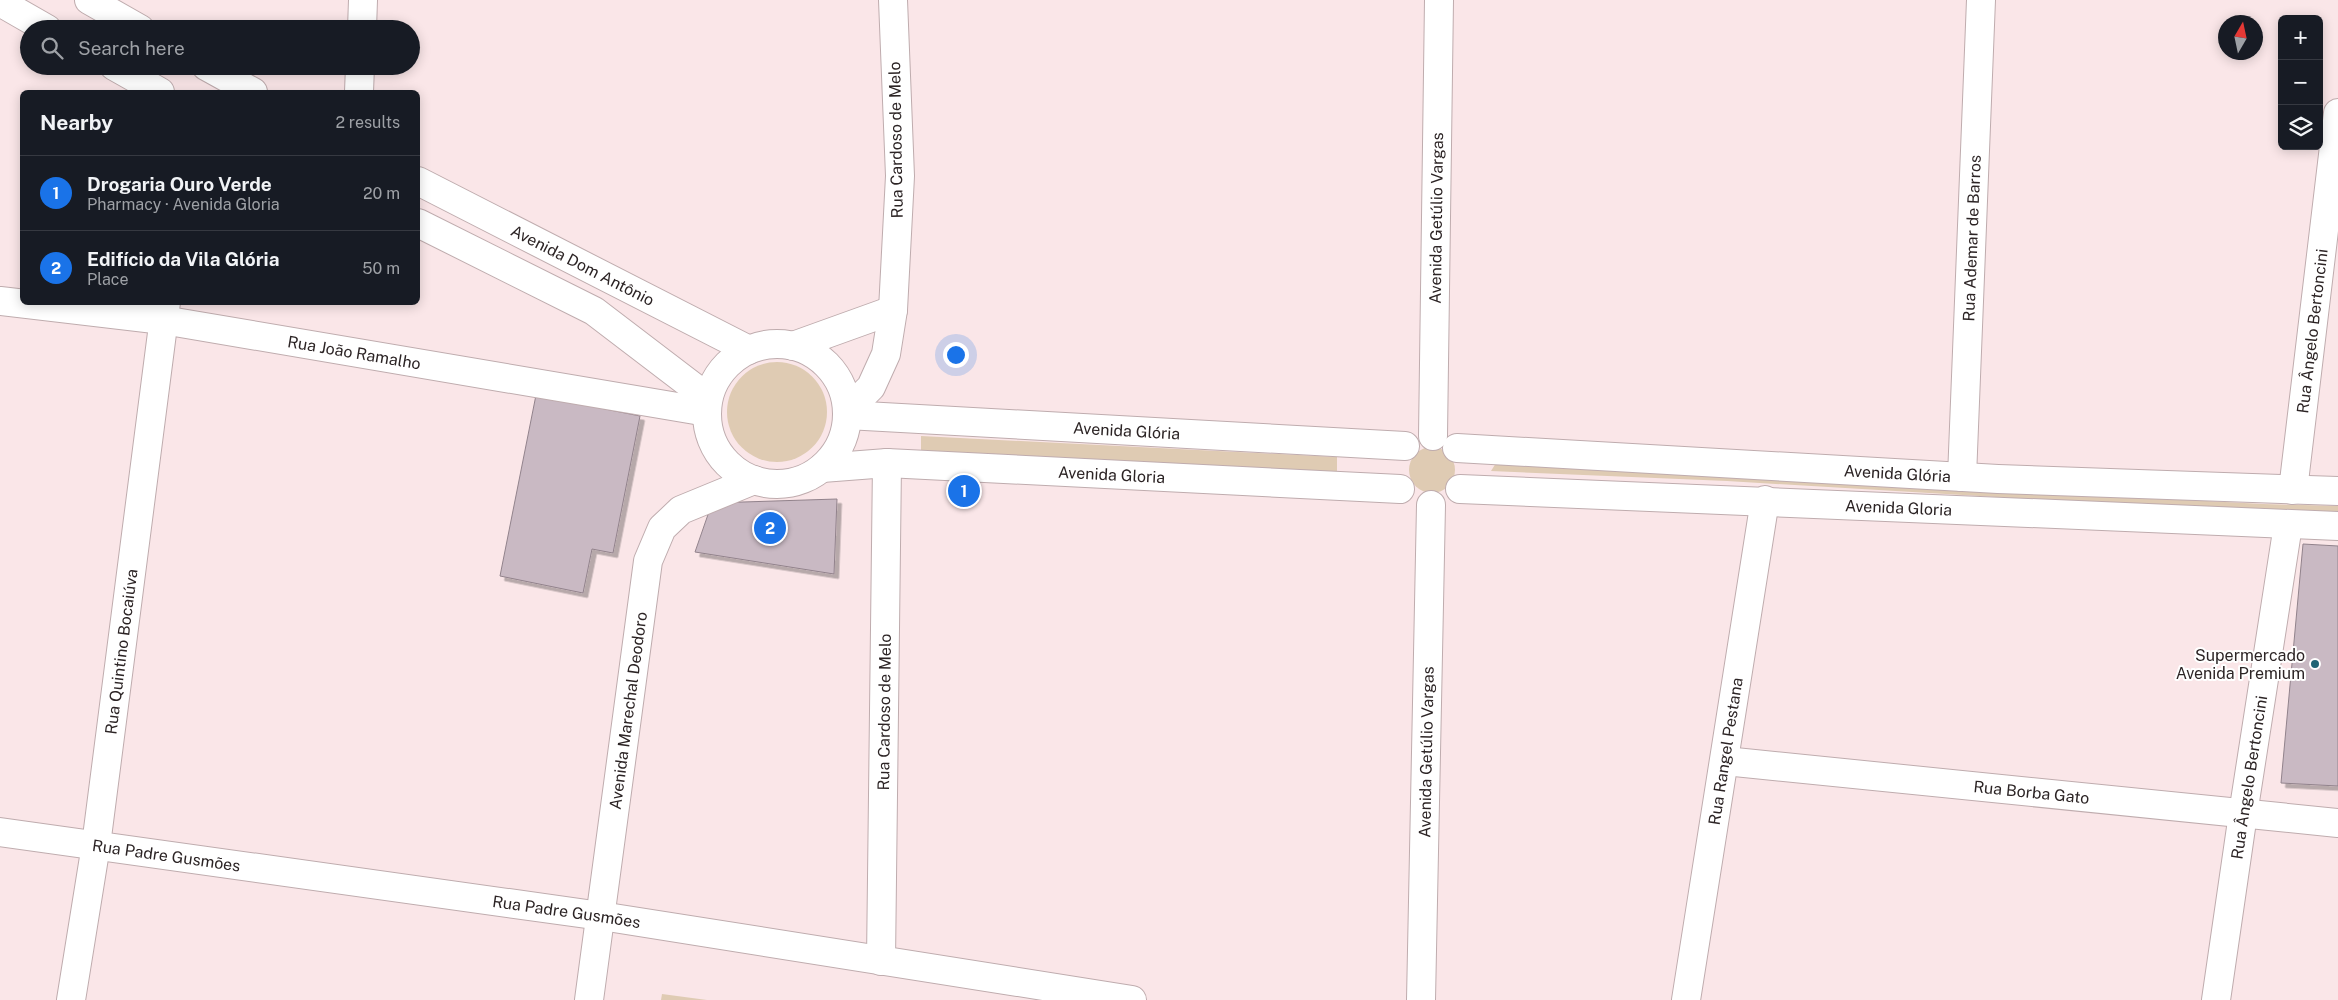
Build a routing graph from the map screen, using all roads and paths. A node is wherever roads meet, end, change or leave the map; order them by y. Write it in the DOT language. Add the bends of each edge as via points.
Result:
graph roads {
  1 [pos="88,0"];
  2 [pos="363,0"];
  3 [pos="893,0"];
  4 [pos="1439,0"];
  5 [pos="1981,0"];
  6 [pos="0,2"];
  7 [pos="31,20"];
  8 [pos="124,20"];
  9 [pos="362,20"];
  10 [pos="130,75"];
  11 [pos="222,75"];
  12 [pos="360,75"];
  13 [pos="156,90"];
  14 [pos="249,90"];
  15 [pos="359,90"];
  16 [pos="2338,113"];
  17 [pos="420,182"];
  18 [pos="420,224"];
  19 [pos="0,301"];
  20 [pos="20,302"];
  21 [pos="66,305"];
  22 [pos="893,310"];
  23 [pos="164,311"];
  24 [pos="793,346"];
  25 [pos="749,350"];
  26 [pos="708,405"];
  27 [pos="848,413"];
  28 [pos="1433,436"];
  29 [pos="1405,446"];
  30 [pos="1457,448"];
  31 [pos="887,463"];
  32 [pos="822,468"];
  33 [pos="1962,477"];
  34 [pos="754,480"];
  35 [pos="1400,489"];
  36 [pos="1460,489"];
  37 [pos="2293,490"];
  38 [pos="2338,491"];
  39 [pos="1765,500"];
  40 [pos="1431,505"];
  41 [pos="2288,525"];
  42 [pos="2338,526"];
  43 [pos="1725,761"];
  44 [pos="2243,814"];
  45 [pos="2338,823"];
  46 [pos="0,832"];
  47 [pos="96,845"];
  48 [pos="601,916"];
  49 [pos="881,961"];
  50 [pos="71,1000"];
  51 [pos="589,1000"];
  52 [pos="1132,1000"];
  53 [pos="1421,1000"];
  54 [pos="1686,1000"];
  55 [pos="2216,1000"];
  1 -- 8 [label="street"];
  2 -- 9 [label="street"];
  3 -- 22 [label="street, Rua Cardoso de Melo" via="900,176"];
  4 -- 28 [label="street, Avenida Getúlio Vargas"];
  5 -- 33 [label="street, Rua Ademar de Barros"];
  6 -- 7 [label="street"];
  10 -- 13 [label="street"];
  11 -- 14 [label="street"];
  12 -- 15 [label="street"];
  16 -- 37 [label="street, Rua Ângelo Bertoncini"];
  17 -- 25 [label="street, Avenida Dom Antônio"];
  18 -- 26 [label="street" via="594,311"];
  19 -- 20 [label="street, Rua João Ramalho"];
  21 -- 23 [label="street, Rua João Ramalho"];
  22 -- 24 [label="street"];
  22 -- 27 [label="street, Rua Cardoso de Melo" via="886,354 871,387"];
  23 -- 26 [label="street, Rua João Ramalho"];
  23 -- 47 [label="street, Rua Quintino Bocaiúva"];
  24 -- 25 [label="street" via="771,344"];
  24 -- 27 [label="street" via="814,354 831,370 843,389"];
  25 -- 26 [label="street" via="731,361 717,378"];
  26 -- 34 [label="street" via="709,432 717,451 734,469"];
  27 -- 29 [label="street, Avenida Glória"];
  27 -- 32 [label="street" via="844,435 836,452"];
  28 -- 29 [label="street" via="1418,438"];
  28 -- 30 [label="street"];
  29 -- 35 [label="street" via="1397,459 1395,474"];
  30 -- 33 [label="street, Avenida Glória"];
  30 -- 36 [label="street" via="1464,461 1465,475"];
  31 -- 32 [label="street, Avenida Gloria"];
  31 -- 35 [label="street, Avenida Gloria"];
  31 -- 49 [label="street, Rua Cardoso de Melo"];
  32 -- 34 [label="street" via="802,480 778,484"];
  33 -- 37 [label="street, Avenida Glória"];
  34 -- 48 [label="street, Avenida Marechal Deodoro" via="681,510 662,528 648,561"];
  35 -- 40 [label="street" via="1413,501"];
  36 -- 39 [label="street, Avenida Gloria"];
  36 -- 40 [label="street" via="1447,500"];
  37 -- 38 [label="street, Avenida Glória"];
  39 -- 41 [label="street, Avenida Gloria"];
  39 -- 43 [label="street, Rua Rangel Pestana"];
  40 -- 53 [label="street, Avenida Getúlio Vargas"];
  41 -- 42 [label="street, Avenida Gloria"];
  41 -- 44 [label="street, Rua Ângelo Bertoncini"];
  43 -- 44 [label="street, Rua Borba Gato"];
  43 -- 54 [label="street, Rua Rangel Pestana"];
  44 -- 45 [label="street, Rua Borba Gato"];
  44 -- 55 [label="street, Rua Ângelo Bertoncini"];
  46 -- 47 [label="street, Rua Padre Gusmões"];
  47 -- 48 [label="street, Rua Padre Gusmões"];
  47 -- 50 [label="street, Rua Quintino Bocaiúva"];
  48 -- 49 [label="street, Rua Padre Gusmões"];
  48 -- 51 [label="street, Avenida Marechal Deodoro"];
  49 -- 52 [label="street, Rua Padre Gusmões"];
}
